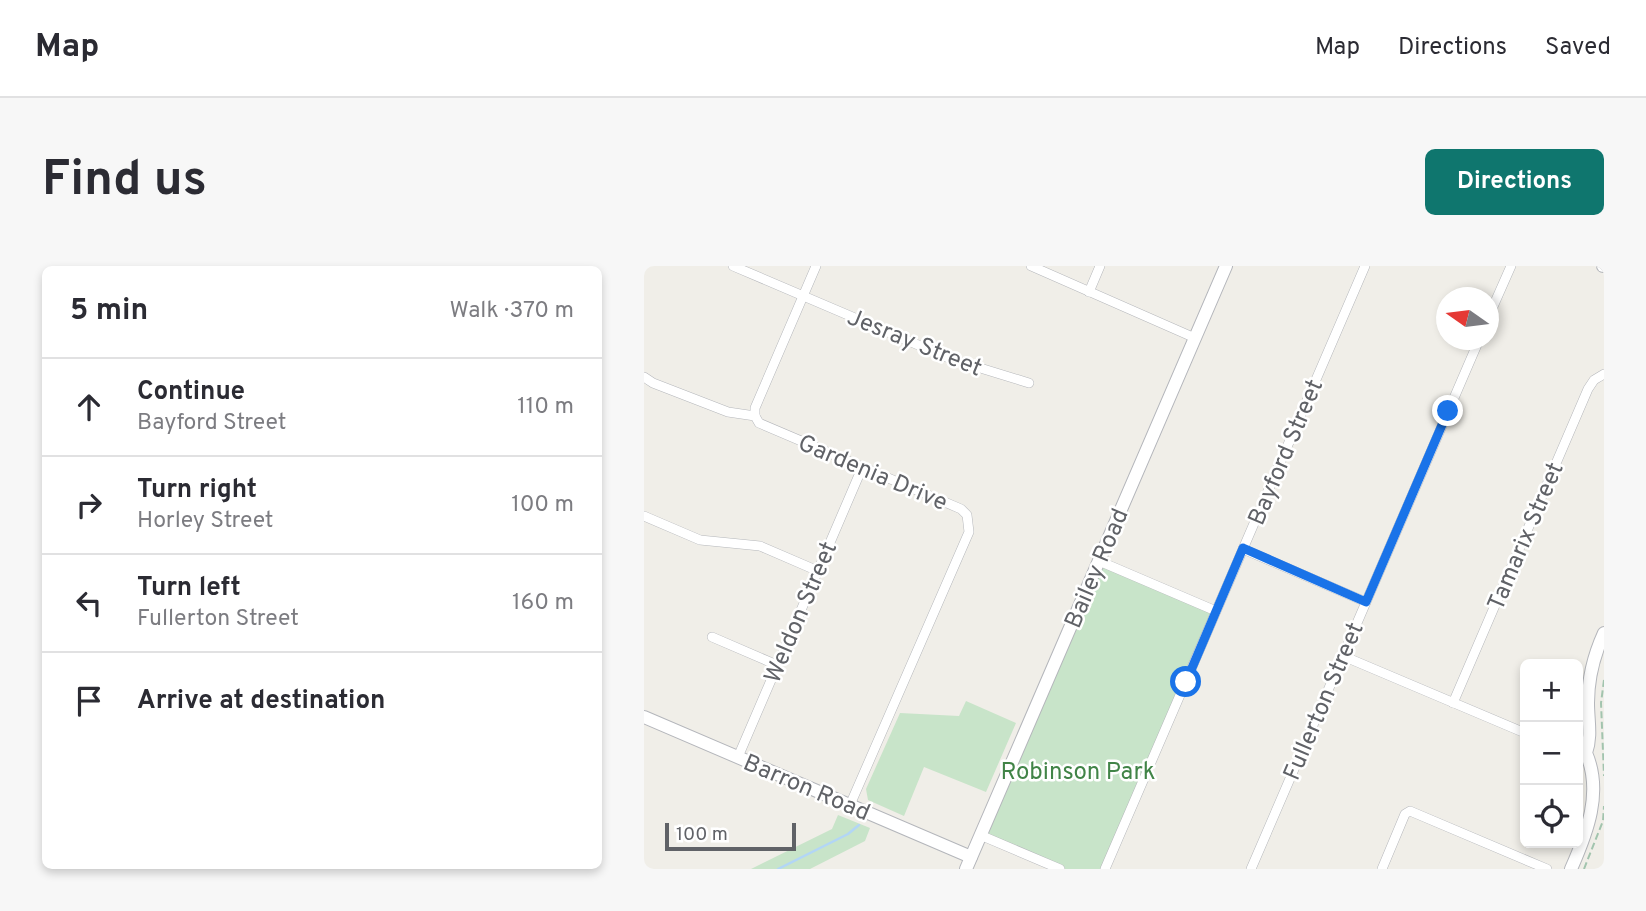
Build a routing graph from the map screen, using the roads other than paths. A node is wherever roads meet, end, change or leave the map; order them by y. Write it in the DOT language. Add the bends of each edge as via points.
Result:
graph roads {
  1 [pos="733,266"];
  2 [pos="816,266"];
  3 [pos="1031,266"];
  4 [pos="1100,266"];
  5 [pos="1226,266"];
  6 [pos="1365,266"];
  7 [pos="1511,266"];
  8 [pos="1089,292"];
  9 [pos="1499,294"];
  10 [pos="803,296"];
  11 [pos="1195,338"];
  12 [pos="1475,350"];
  13 [pos="1604,374"];
  14 [pos="644,377"];
  15 [pos="1029,383"];
  16 [pos="755,416"];
  17 [pos="862,468"];
  18 [pos="644,516"];
  19 [pos="1243,548"];
  20 [pos="1099,561"];
  21 [pos="818,571"];
  22 [pos="1366,602"];
  23 [pos="1216,611"];
  24 [pos="1604,633"];
  25 [pos="712,637"];
  26 [pos="1601,650"];
  27 [pos="1343,656"];
  28 [pos="777,665"];
  29 [pos="1453,703"];
  30 [pos="644,717"];
  31 [pos="1520,731"];
  32 [pos="1583,751"];
  33 [pos="1583,754"];
  34 [pos="738,757"];
  35 [pos="850,805"];
  36 [pos="980,835"];
  37 [pos="968,863"];
  38 [pos="1060,869"];
  39 [pos="1105,869"];
  40 [pos="1251,869"];
  41 [pos="1381,869"];
  42 [pos="1547,869"];
  43 [pos="1571,869"];
  1 -- 10 [label="street, Jesray Street"];
  2 -- 10 [label="street"];
  3 -- 8 [label="street"];
  4 -- 8 [label="street"];
  5 -- 11 [label="street, Bailey Road"];
  6 -- 19 [label="street, Bayford Street"];
  7 -- 9 [label="street"];
  8 -- 11 [label="street"];
  10 -- 15 [label="street, Jesray Street" via="970,367"];
  10 -- 16 [label="street"];
  11 -- 20 [label="street, Bailey Road"];
  12 -- 22 [label="street, Fullerton Street"];
  13 -- 29 [label="street, Tamarix Street" via="1588,389"];
  14 -- 16 [label="street, Gardenia Drive" via="728,412"];
  16 -- 17 [label="street, Gardenia Drive" via="759,423"];
  17 -- 21 [label="street, Weldon Street"];
  17 -- 35 [label="street, Gardenia Drive" via="961,509 967,515 969,532"];
  18 -- 21 [label="street" via="699,540 760,546"];
  19 -- 22 [label="street"];
  19 -- 23 [label="street, Bayford Street"];
  20 -- 23 [label="street"];
  20 -- 36 [label="street, Bailey Road"];
  21 -- 28 [label="street, Weldon Street"];
  22 -- 27 [label="street, Fullerton Street"];
  23 -- 39 [label="street, Bayford Street"];
  24 -- 26 [label="street"];
  25 -- 28 [label="street"];
  26 -- 32 [label="street" via="1591,673 1590,740"];
  27 -- 29 [label="street"];
  27 -- 40 [label="street, Fullerton Street"];
  28 -- 34 [label="street, Weldon Street"];
  29 -- 31 [label="street"];
  30 -- 34 [label="street, Barron Road"];
  33 -- 43 [label="street" via="1592,767 1592,804 1586,835"];
  34 -- 35 [label="street, Barron Road"];
  35 -- 37 [label="street, Barron Road"];
  36 -- 37 [label="street, Bailey Road"];
  36 -- 38 [label="street"];
  41 -- 42 [label="street" via="1410,811"];
}
